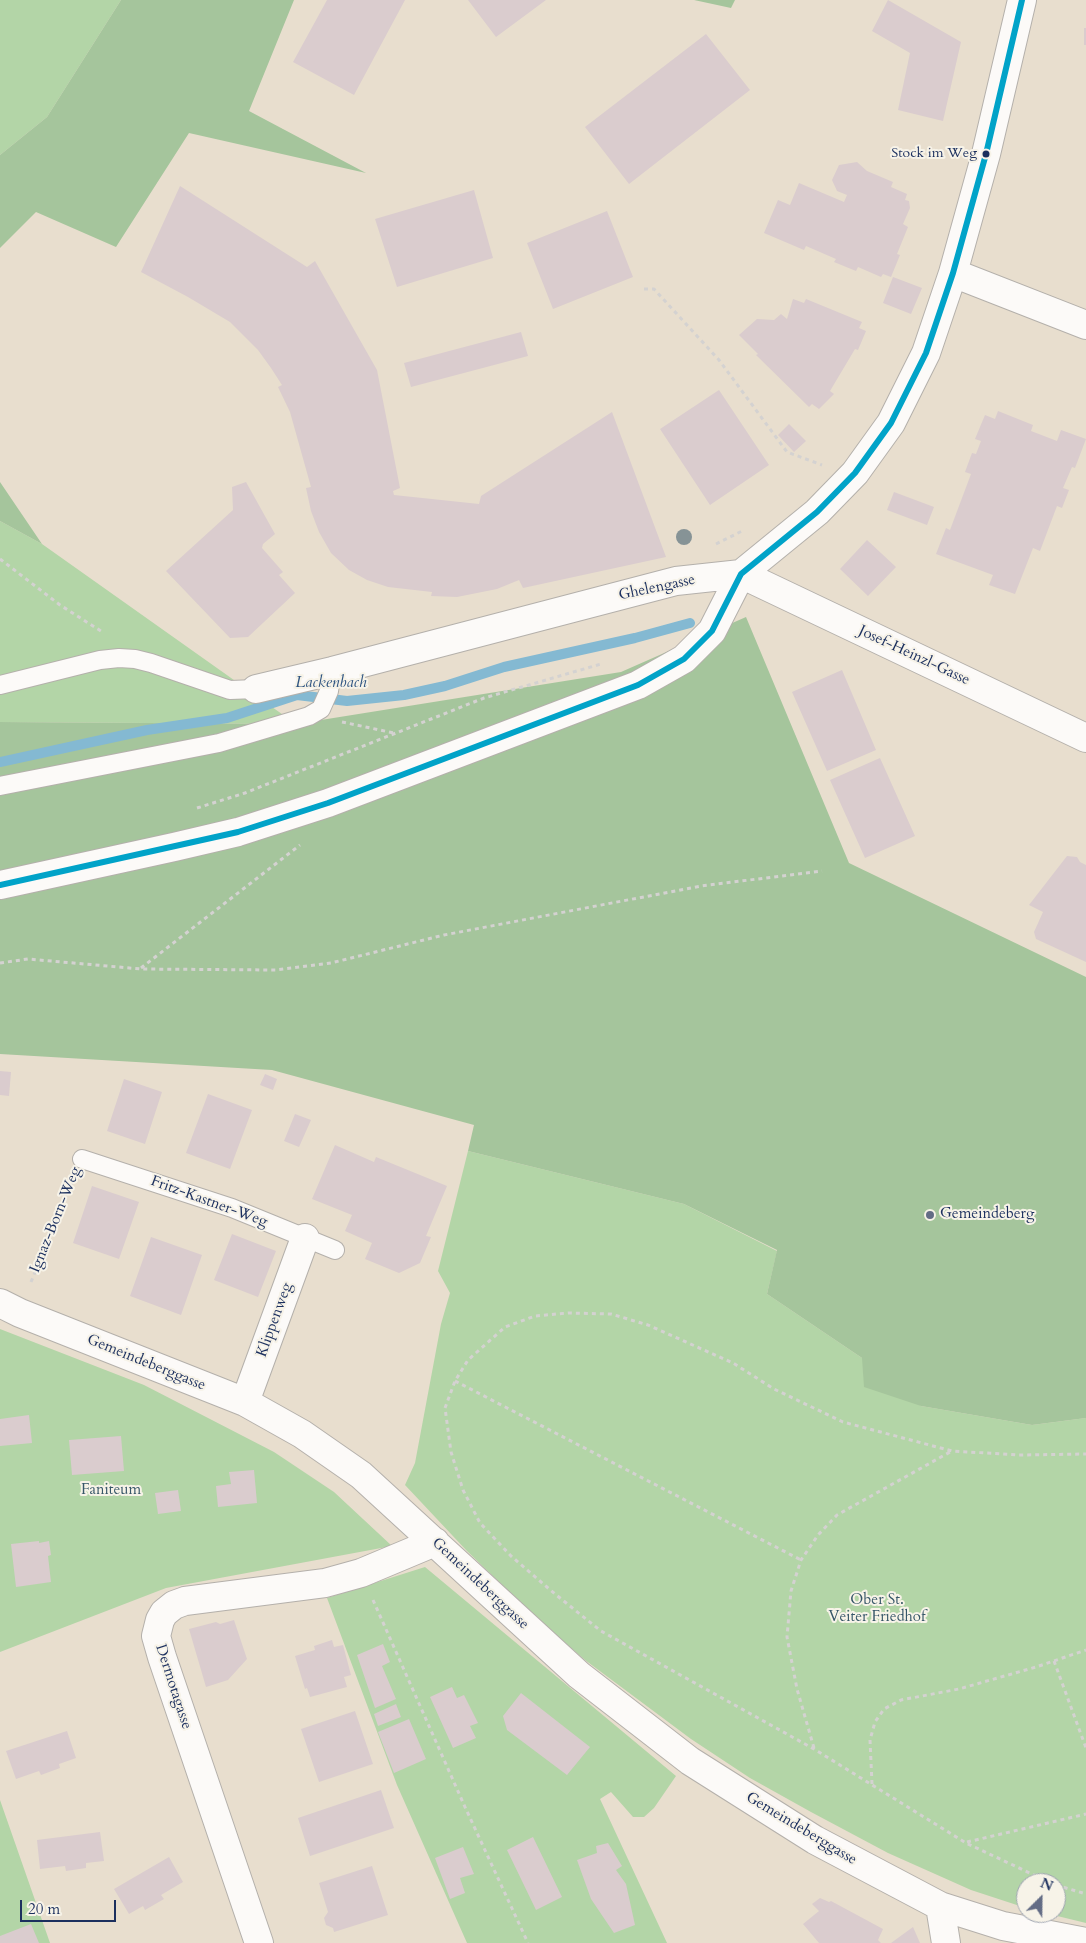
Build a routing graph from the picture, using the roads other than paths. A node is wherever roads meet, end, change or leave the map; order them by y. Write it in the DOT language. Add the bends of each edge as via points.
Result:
graph roads {
  1 [pos="1022,0"];
  2 [pos="953,273"];
  3 [pos="1086,325"];
  4 [pos="741,574"];
  5 [pos="331,681"];
  6 [pos="0,685"];
  7 [pos="256,689"];
  8 [pos="1086,738"];
  9 [pos="0,786"];
  10 [pos="0,884"];
  11 [pos="82,1159"];
  12 [pos="305,1238"];
  13 [pos="335,1250"];
  14 [pos="0,1303"];
  15 [pos="244,1402"];
  16 [pos="435,1542"];
  17 [pos="940,1906"];
  18 [pos="1086,1942"];
  19 [pos="259,1943"];
  20 [pos="946,1943"];
  1 -- 2 [label="street" via="986,154"];
  2 -- 3 [label="street"];
  2 -- 4 [label="street" via="926,353 891,423 855,473 817,512"];
  4 -- 5 [label="street, Ghelengasse" via="676,581"];
  4 -- 8 [label="street, Josef-Heinzl-Gasse"];
  4 -- 10 [label="street" via="717,620 684,659 638,685 328,803 238,832"];
  5 -- 7 [label="street, Ghelengasse"];
  5 -- 9 [label="lane" via="315,712 219,743"];
  6 -- 7 [label="lane" via="119,658 151,662 230,690"];
  11 -- 12 [label="lane, Fritz-Kastner-Weg" via="232,1208"];
  12 -- 13 [label="lane, Fritz-Kastner-Weg"];
  12 -- 15 [label="street, Klippenweg"];
  14 -- 15 [label="street, Gemeindeberggasse"];
  15 -- 16 [label="street, Gemeindeberggasse" via="302,1434 361,1475"];
  16 -- 17 [label="street, Gemeindeberggasse" via="579,1675 690,1762 815,1840"];
  16 -- 19 [label="street, Dermotagasse" via="361,1573 326,1583 185,1601 174,1605 160,1620 156,1636 160,1650"];
  17 -- 18 [label="street, Gemeindeberggasse" via="1003,1926"];
  17 -- 20 [label="street"];
}
